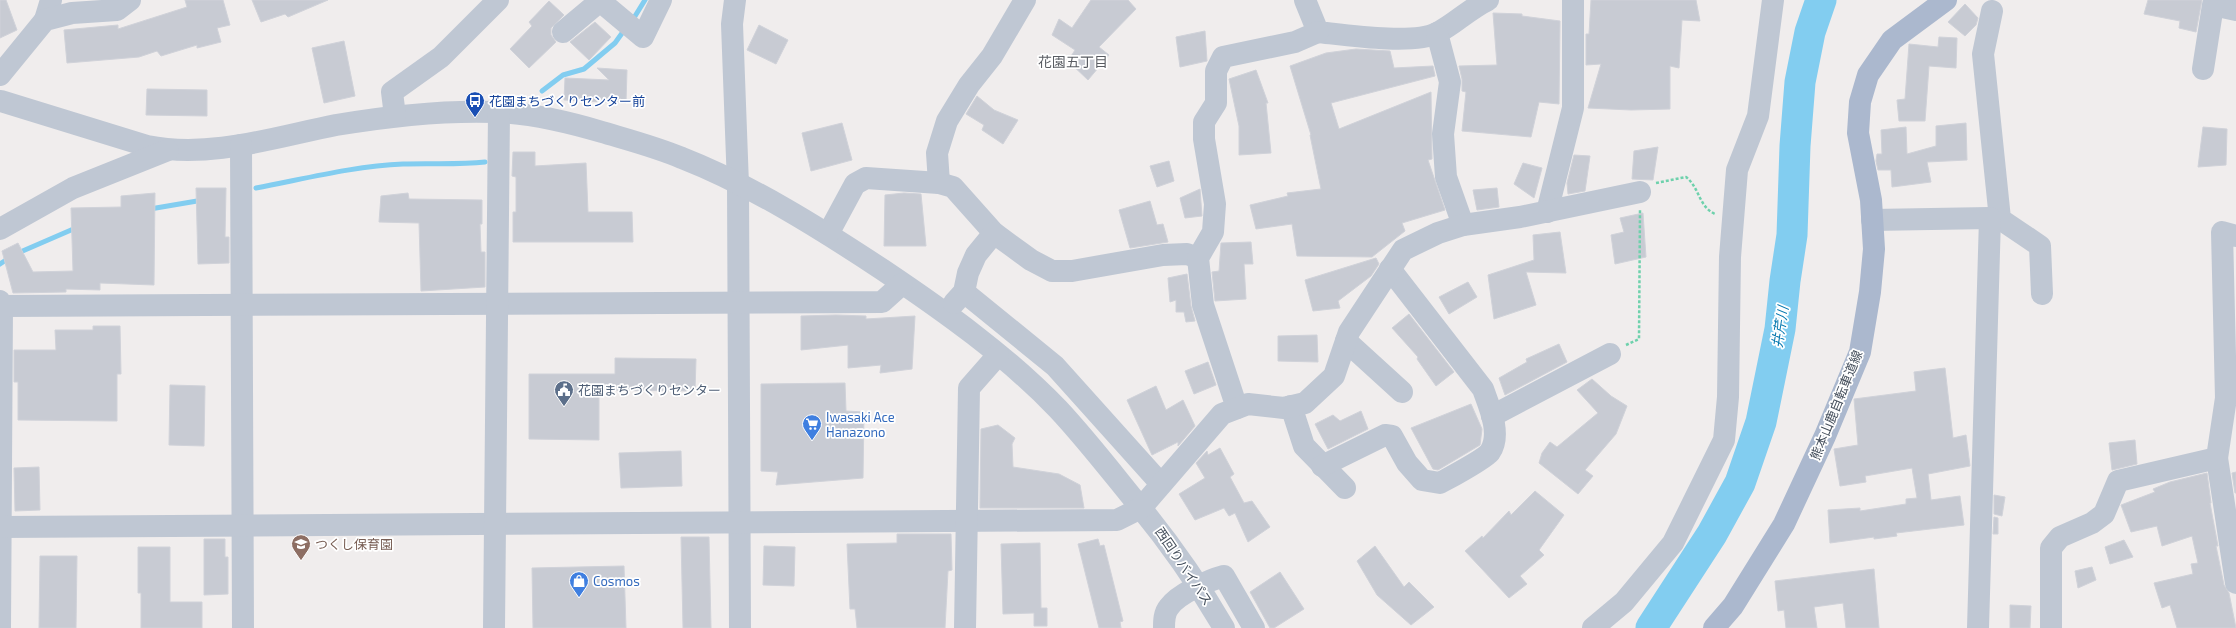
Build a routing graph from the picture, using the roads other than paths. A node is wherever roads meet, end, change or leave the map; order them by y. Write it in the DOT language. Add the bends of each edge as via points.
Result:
graph roads {
  1 [pos="130,0"];
  2 [pos="498,0"];
  3 [pos="661,0"];
  4 [pos="735,0"];
  5 [pos="1025,0"];
  6 [pos="1304,0"];
  7 [pos="1488,0"];
  8 [pos="1573,0"];
  9 [pos="1773,0"];
  10 [pos="1946,0"];
  11 [pos="48,10"];
  12 [pos="2236,10"];
  13 [pos="1992,11"];
  14 [pos="563,32"];
  15 [pos="1318,32"];
  16 [pos="1436,33"];
  17 [pos="2203,69"];
  18 [pos="0,75"];
  19 [pos="2,101"];
  20 [pos="499,112"];
  21 [pos="395,116"];
  22 [pos="241,145"];
  23 [pos="168,150"];
  24 [pos="939,183"];
  25 [pos="738,185"];
  26 [pos="1640,192"];
  27 [pos="1547,212"];
  28 [pos="1995,219"];
  29 [pos="1872,220"];
  30 [pos="1463,226"];
  31 [pos="0,229"];
  32 [pos="994,233"];
  33 [pos="828,234"];
  34 [pos="2236,236"];
  35 [pos="1198,258"];
  36 [pos="1390,269"];
  37 [pos="902,284"];
  38 [pos="964,292"];
  39 [pos="2042,294"];
  40 [pos="1,303"];
  41 [pos="739,303"];
  42 [pos="240,304"];
  43 [pos="498,304"];
  44 [pos="945,312"];
  45 [pos="1346,341"];
  46 [pos="1610,354"];
  47 [pos="998,355"];
  48 [pos="1402,392"];
  49 [pos="2231,394"];
  50 [pos="1291,406"];
  51 [pos="1237,408"];
  52 [pos="1492,416"];
  53 [pos="2217,458"];
  54 [pos="1322,466"];
  55 [pos="1161,484"];
  56 [pos="1345,488"];
  57 [pos="1141,508"];
  58 [pos="496,522"];
  59 [pos="740,522"];
  60 [pos="966,522"];
  61 [pos="242,525"];
  62 [pos="0,527"];
  63 [pos="2236,583"];
  64 [pos="1200,586"];
  65 [pos="0,628"];
  66 [pos="243,628"];
  67 [pos="494,628"];
  68 [pos="740,628"];
  69 [pos="965,628"];
  70 [pos="1164,628"];
  71 [pos="1224,628"];
  72 [pos="1254,628"];
  73 [pos="1593,628"];
  74 [pos="1714,628"];
  75 [pos="1978,628"];
  76 [pos="2051,628"];
  1 -- 11 [label="street" via="117,10 72,13"];
  2 -- 21 [label="street" via="441,57 392,92"];
  3 -- 14 [label="street" via="643,37 600,1"];
  4 -- 25 [label="street" via="732,24"];
  5 -- 24 [label="street" via="992,56 969,85 947,121 937,153"];
  6 -- 15 [label="street"];
  7 -- 16 [label="street"];
  8 -- 27 [label="street" via="1573,108"];
  9 -- 73 [label="street" via="1758,116 1737,170 1730,257 1728,397 1724,440 1673,543 1624,602"];
  10 -- 29 [label="main road, 熊本山鹿自転車道線" via="1892,40 1868,75 1860,102 1858,133 1871,200"];
  11 -- 18 [label="street"];
  12 -- 17 [label="street" via="2213,5"];
  13 -- 28 [label="street" via="1983,54"];
  15 -- 16 [label="street" via="1367,37 1422,38"];
  15 -- 35 [label="street" via="1295,42 1223,57 1216,71 1216,103 1204,122 1215,204 1214,232"];
  16 -- 30 [label="street" via="1450,82 1443,134 1446,178"];
  19 -- 23 [label="street" via="140,144"];
  20 -- 21 [label="street, 西回りバイパス" via="448,111"];
  20 -- 25 [label="street, 西回りバイパス" via="544,117 647,144"];
  20 -- 43 [label="street"];
  21 -- 22 [label="street, 西回りバイパス"];
  22 -- 23 [label="street, 西回りバイパス"];
  22 -- 42 [label="street"];
  23 -- 31 [label="street" via="73,188"];
  24 -- 32 [label="street" via="953,187"];
  24 -- 33 [label="street" via="866,178 855,184"];
  25 -- 33 [label="street, 西回りバイパス"];
  25 -- 41 [label="street"];
  26 -- 27 [label="street"];
  27 -- 30 [label="street"];
  28 -- 29 [label="street"];
  28 -- 39 [label="street" via="2040,246"];
  28 -- 75 [label="street"];
  29 -- 74 [label="main road, 熊本山鹿自転車道線" via="1874,249 1871,285 1860,352 1784,524 1733,606"];
  30 -- 36 [label="street" via="1438,233 1402,250"];
  32 -- 35 [label="street" via="1030,260 1052,271 1072,271 1162,255 1187,254"];
  32 -- 38 [label="street" via="976,255 968,273"];
  33 -- 37 [label="street, 西回りバイパス"];
  34 -- 49 [label="street" via="2222,232"];
  35 -- 51 [label="street" via="1203,305"];
  36 -- 45 [label="street" via="1349,332"];
  36 -- 52 [label="street" via="1482,389"];
  37 -- 41 [label="street" via="882,302"];
  37 -- 44 [label="street, 西回りバイパス"];
  38 -- 44 [label="street"];
  38 -- 55 [label="street" via="1055,366"];
  40 -- 42 [label="street"];
  40 -- 62 [label="street"];
  41 -- 43 [label="street"];
  41 -- 59 [label="street"];
  42 -- 43 [label="street"];
  42 -- 61 [label="street"];
  43 -- 58 [label="street"];
  44 -- 47 [label="street, 西回りバイパス"];
  45 -- 48 [label="street"];
  45 -- 50 [label="street" via="1334,376 1305,403"];
  46 -- 52 [label="street"];
  47 -- 57 [label="street, 西回りバイパス" via="1057,408"];
  47 -- 60 [label="street" via="969,388"];
  49 -- 53 [label="street"];
  50 -- 51 [label="street" via="1284,408 1248,404"];
  50 -- 54 [label="street" via="1304,446"];
  51 -- 55 [label="street" via="1222,414"];
  52 -- 54 [label="street" via="1495,437 1490,452 1440,483 1422,480 1407,463 1392,436 1385,435"];
  53 -- 63 [label="street"];
  53 -- 76 [label="street" via="2118,481 2104,514 2092,523 2060,537 2051,548"];
  54 -- 56 [label="street"];
  55 -- 57 [label="street"];
  57 -- 60 [label="street" via="1117,520"];
  57 -- 64 [label="street, 西回りバイパス" via="1156,524"];
  58 -- 59 [label="street"];
  58 -- 61 [label="street"];
  58 -- 67 [label="street"];
  59 -- 60 [label="street"];
  59 -- 68 [label="street"];
  60 -- 69 [label="street"];
  61 -- 62 [label="street"];
  61 -- 66 [label="street"];
  62 -- 65 [label="street"];
  64 -- 70 [label="street" via="1169,606 1164,616"];
  64 -- 71 [label="street, 西回りバイパス"];
  64 -- 72 [label="street" via="1224,576"];
}
